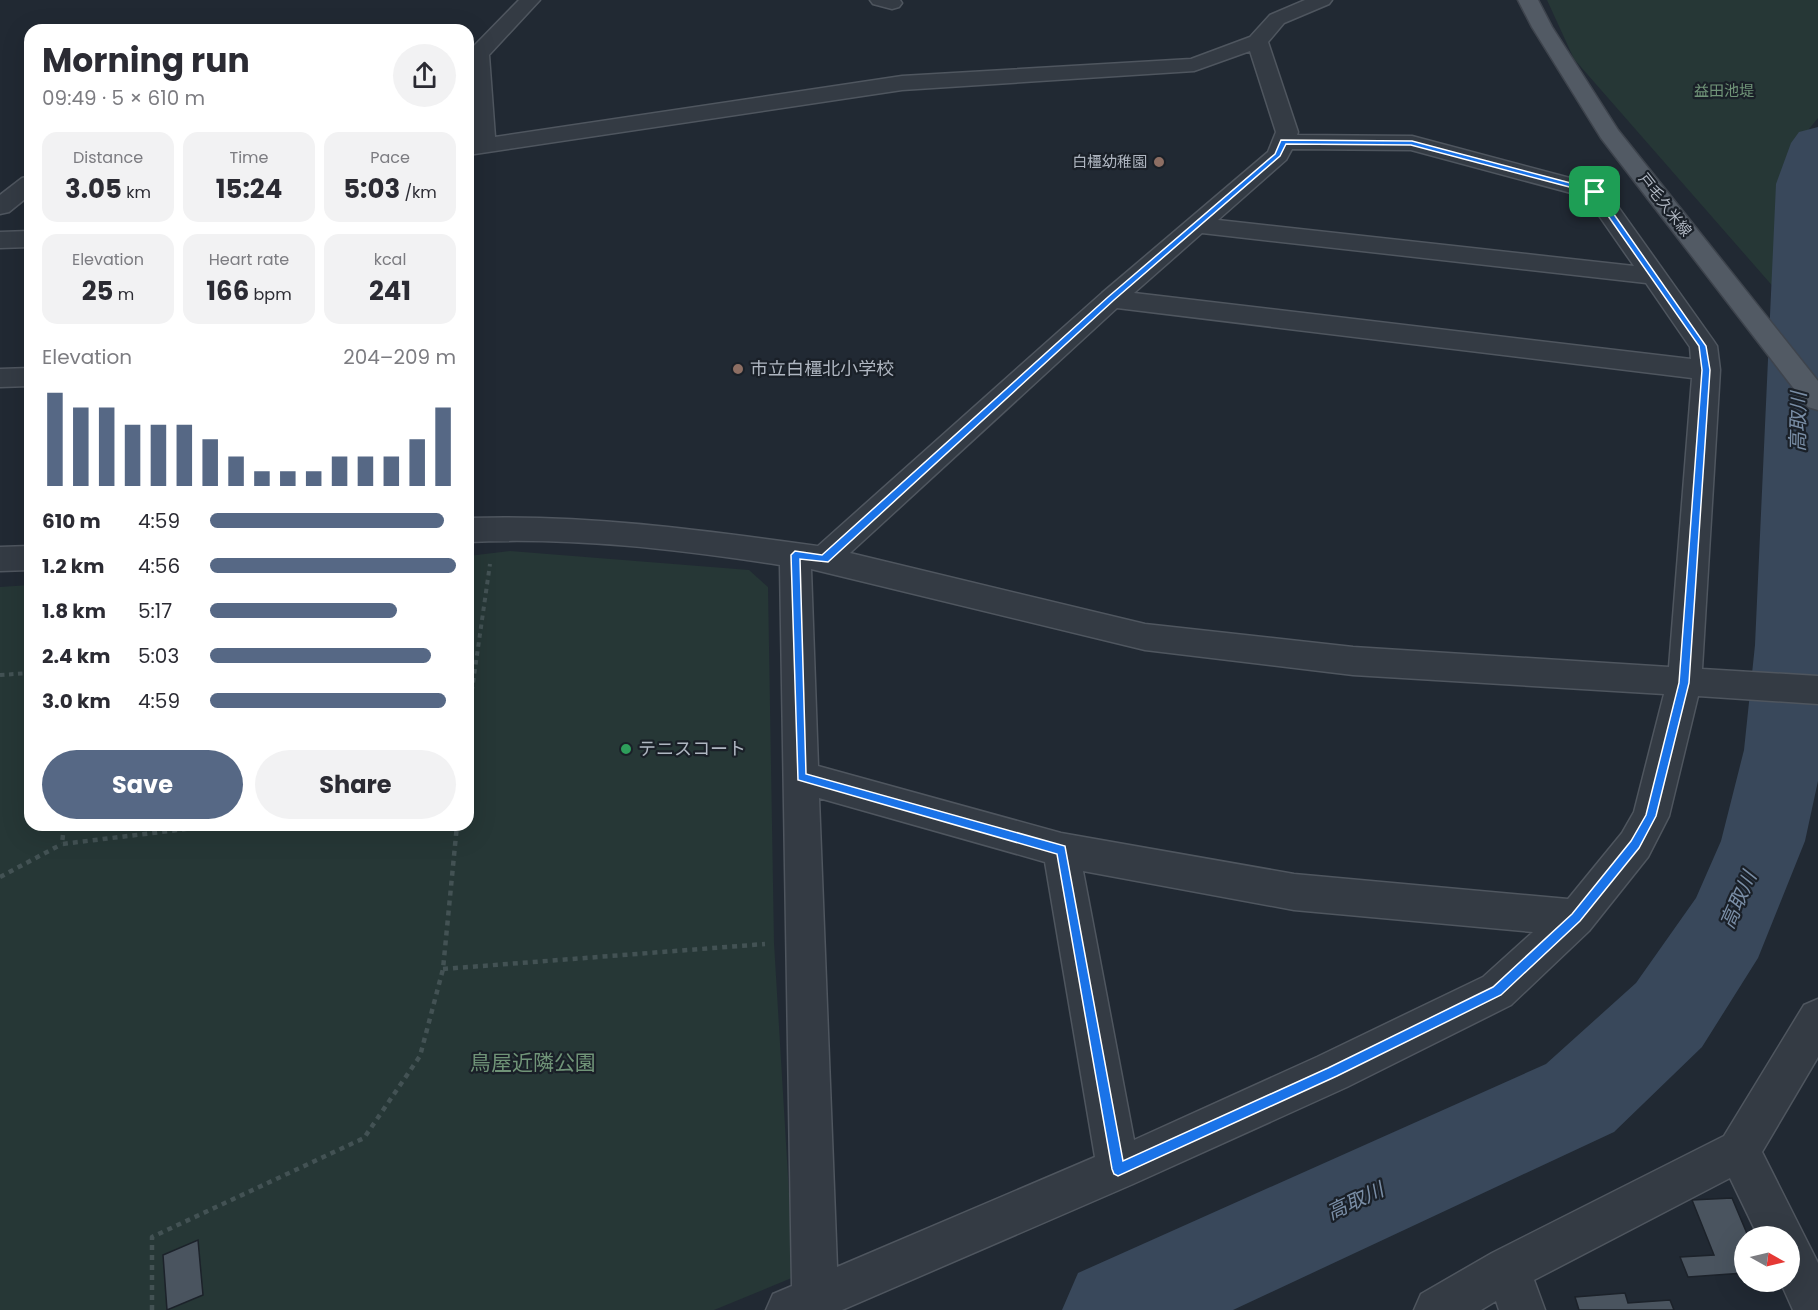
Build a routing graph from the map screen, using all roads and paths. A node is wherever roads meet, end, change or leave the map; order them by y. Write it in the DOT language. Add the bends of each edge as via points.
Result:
graph roads {
  1 [pos="530,0"];
  2 [pos="1322,0"];
  3 [pos="1528,0"];
  4 [pos="1257,40"];
  5 [pos="474,53"];
  6 [pos="474,85"];
  7 [pos="1283,142"];
  8 [pos="476,147"];
  9 [pos="24,188"];
  10 [pos="0,207"];
  11 [pos="1196,225"];
  12 [pos="24,239"];
  13 [pos="0,240"];
  14 [pos="1654,276"];
  15 [pos="1111,299"];
  16 [pos="1706,370"];
  17 [pos="24,377"];
  18 [pos="0,378"];
  19 [pos="1818,400"];
  20 [pos="474,530"];
  21 [pos="492,554"];
  22 [pos="810,557"];
  23 [pos="24,673"];
  24 [pos="0,675"];
  25 [pos="474,677"];
  26 [pos="1700,683"];
  27 [pos="1818,690"];
  28 [pos="801,777"];
  29 [pos="63,831"];
  30 [pos="169,831"];
  31 [pos="456,831"];
  32 [pos="62,844"];
  33 [pos="1062,850"];
  34 [pos="0,877"];
  35 [pos="1576,918"];
  36 [pos="774,943"];
  37 [pos="443,969"];
  38 [pos="1818,1018"];
  39 [pos="1739,1150"];
  40 [pos="1118,1169"];
  41 [pos="1776,1226"];
  42 [pos="1508,1269"];
  43 [pos="1800,1274"];
  44 [pos="802,1303"];
  45 [pos="152,1310"];
  46 [pos="1437,1310"];
  47 [pos="1522,1310"];
  48 [pos="1817,1310"];
  1 -- 5 [label="street"];
  2 -- 4 [label="street" via="1276,19"];
  3 -- 19 [label="main road, 戸毛久米線" via="1609,133"];
  4 -- 7 [label="street" via="1287,132"];
  4 -- 8 [label="street" via="1194,65 902,83"];
  6 -- 8 [label="street"];
  7 -- 11 [label="street" via="1278,154"];
  7 -- 14 [label="street" via="1412,143 1595,192"];
  9 -- 10 [label="street"];
  11 -- 14 [label="street"];
  11 -- 15 [label="street"];
  12 -- 13 [label="street"];
  14 -- 16 [label="street" via="1702,346"];
  15 -- 16 [label="street"];
  15 -- 22 [label="street"];
  16 -- 26 [label="street"];
  17 -- 18 [label="street"];
  20 -- 22 [label="street" via="513,527 618,532"];
  21 -- 25 [label="path"];
  22 -- 26 [label="street" via="1145,637 1353,661"];
  22 -- 28 [label="street"];
  23 -- 24 [label="path"];
  26 -- 27 [label="street"];
  26 -- 35 [label="street" via="1651,816 1635,845"];
  28 -- 33 [label="street"];
  28 -- 44 [label="street"];
  29 -- 32 [label="path"];
  30 -- 32 [label="path"];
  31 -- 37 [label="path"];
  32 -- 34 [label="path"];
  33 -- 35 [label="street" via="1294,892"];
  33 -- 40 [label="street"];
  35 -- 40 [label="street" via="1497,991 1332,1072"];
  36 -- 37 [label="path"];
  37 -- 45 [label="path" via="420,1056 364,1138 152,1237"];
  38 -- 39 [label="street"];
  39 -- 41 [label="street"];
  39 -- 42 [label="street"];
  40 -- 44 [label="street"];
  42 -- 46 [label="street"];
  42 -- 47 [label="street"];
  43 -- 48 [label="street"];
}
